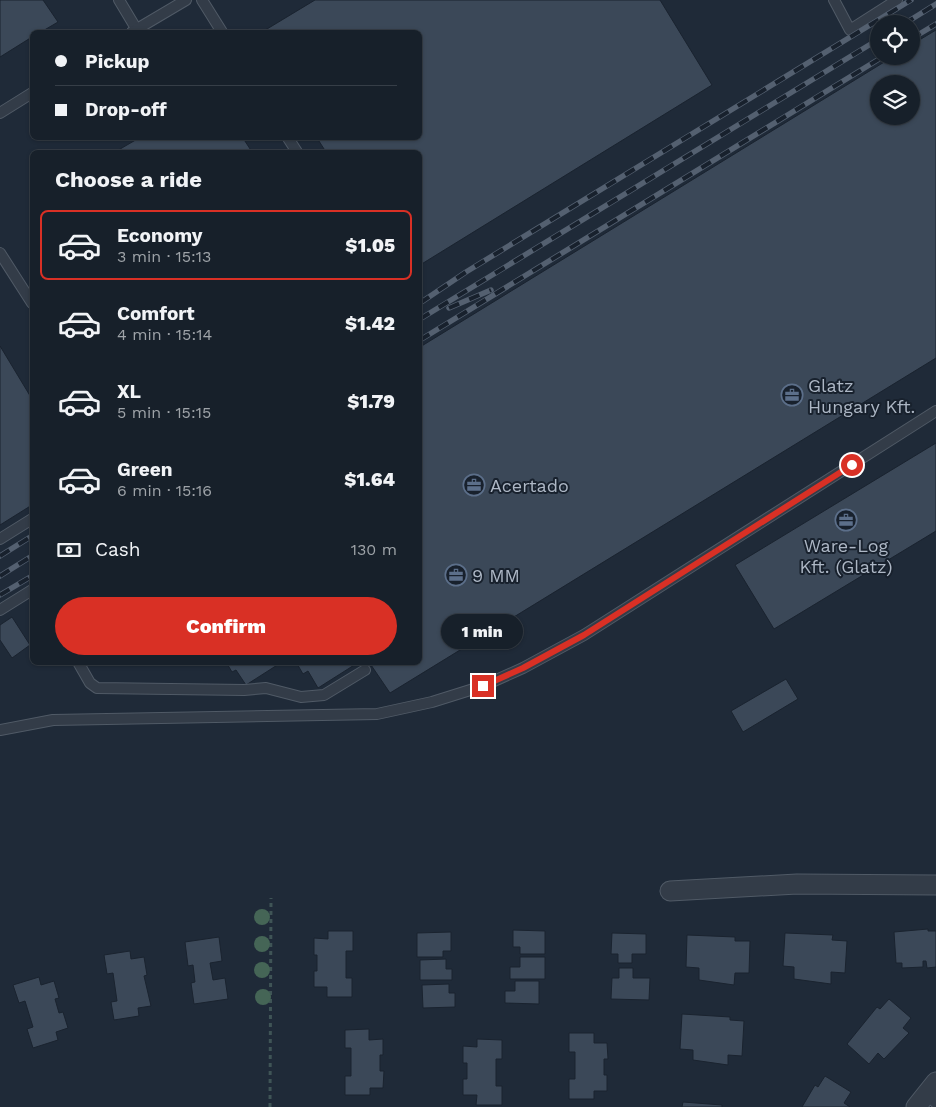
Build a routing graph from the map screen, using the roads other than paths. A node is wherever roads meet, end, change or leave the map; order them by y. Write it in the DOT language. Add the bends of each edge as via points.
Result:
graph roads {
  1 [pos="119,0"];
  2 [pos="186,0"];
  3 [pos="202,0"];
  4 [pos="834,0"];
  5 [pos="897,0"];
  6 [pos="134,30"];
  7 [pos="137,30"];
  8 [pos="221,30"];
  9 [pos="30,94"];
  10 [pos="0,113"];
  11 [pos="0,253"];
  12 [pos="30,300"];
  13 [pos="936,411"];
  14 [pos="30,520"];
  15 [pos="0,539"];
  16 [pos="30,591"];
  17 [pos="0,610"];
  18 [pos="80,665"];
  19 [pos="364,670"];
  20 [pos="0,730"];
  21 [pos="936,885"];
  22 [pos="670,891"];
  1 -- 6 [label="lane"];
  2 -- 7 [label="lane"];
  3 -- 8 [label="lane"];
  4 -- 5 [label="lane" via="850,30"];
  9 -- 10 [label="lane"];
  11 -- 12 [label="lane"];
  13 -- 20 [label="lane" via="584,635 483,686 377,714 53,720"];
  14 -- 15 [label="lane"];
  16 -- 17 [label="lane"];
  18 -- 19 [label="lane" via="96,688 266,688 301,697 324,695"];
  21 -- 22 [label="street" via="797,884"];
}
